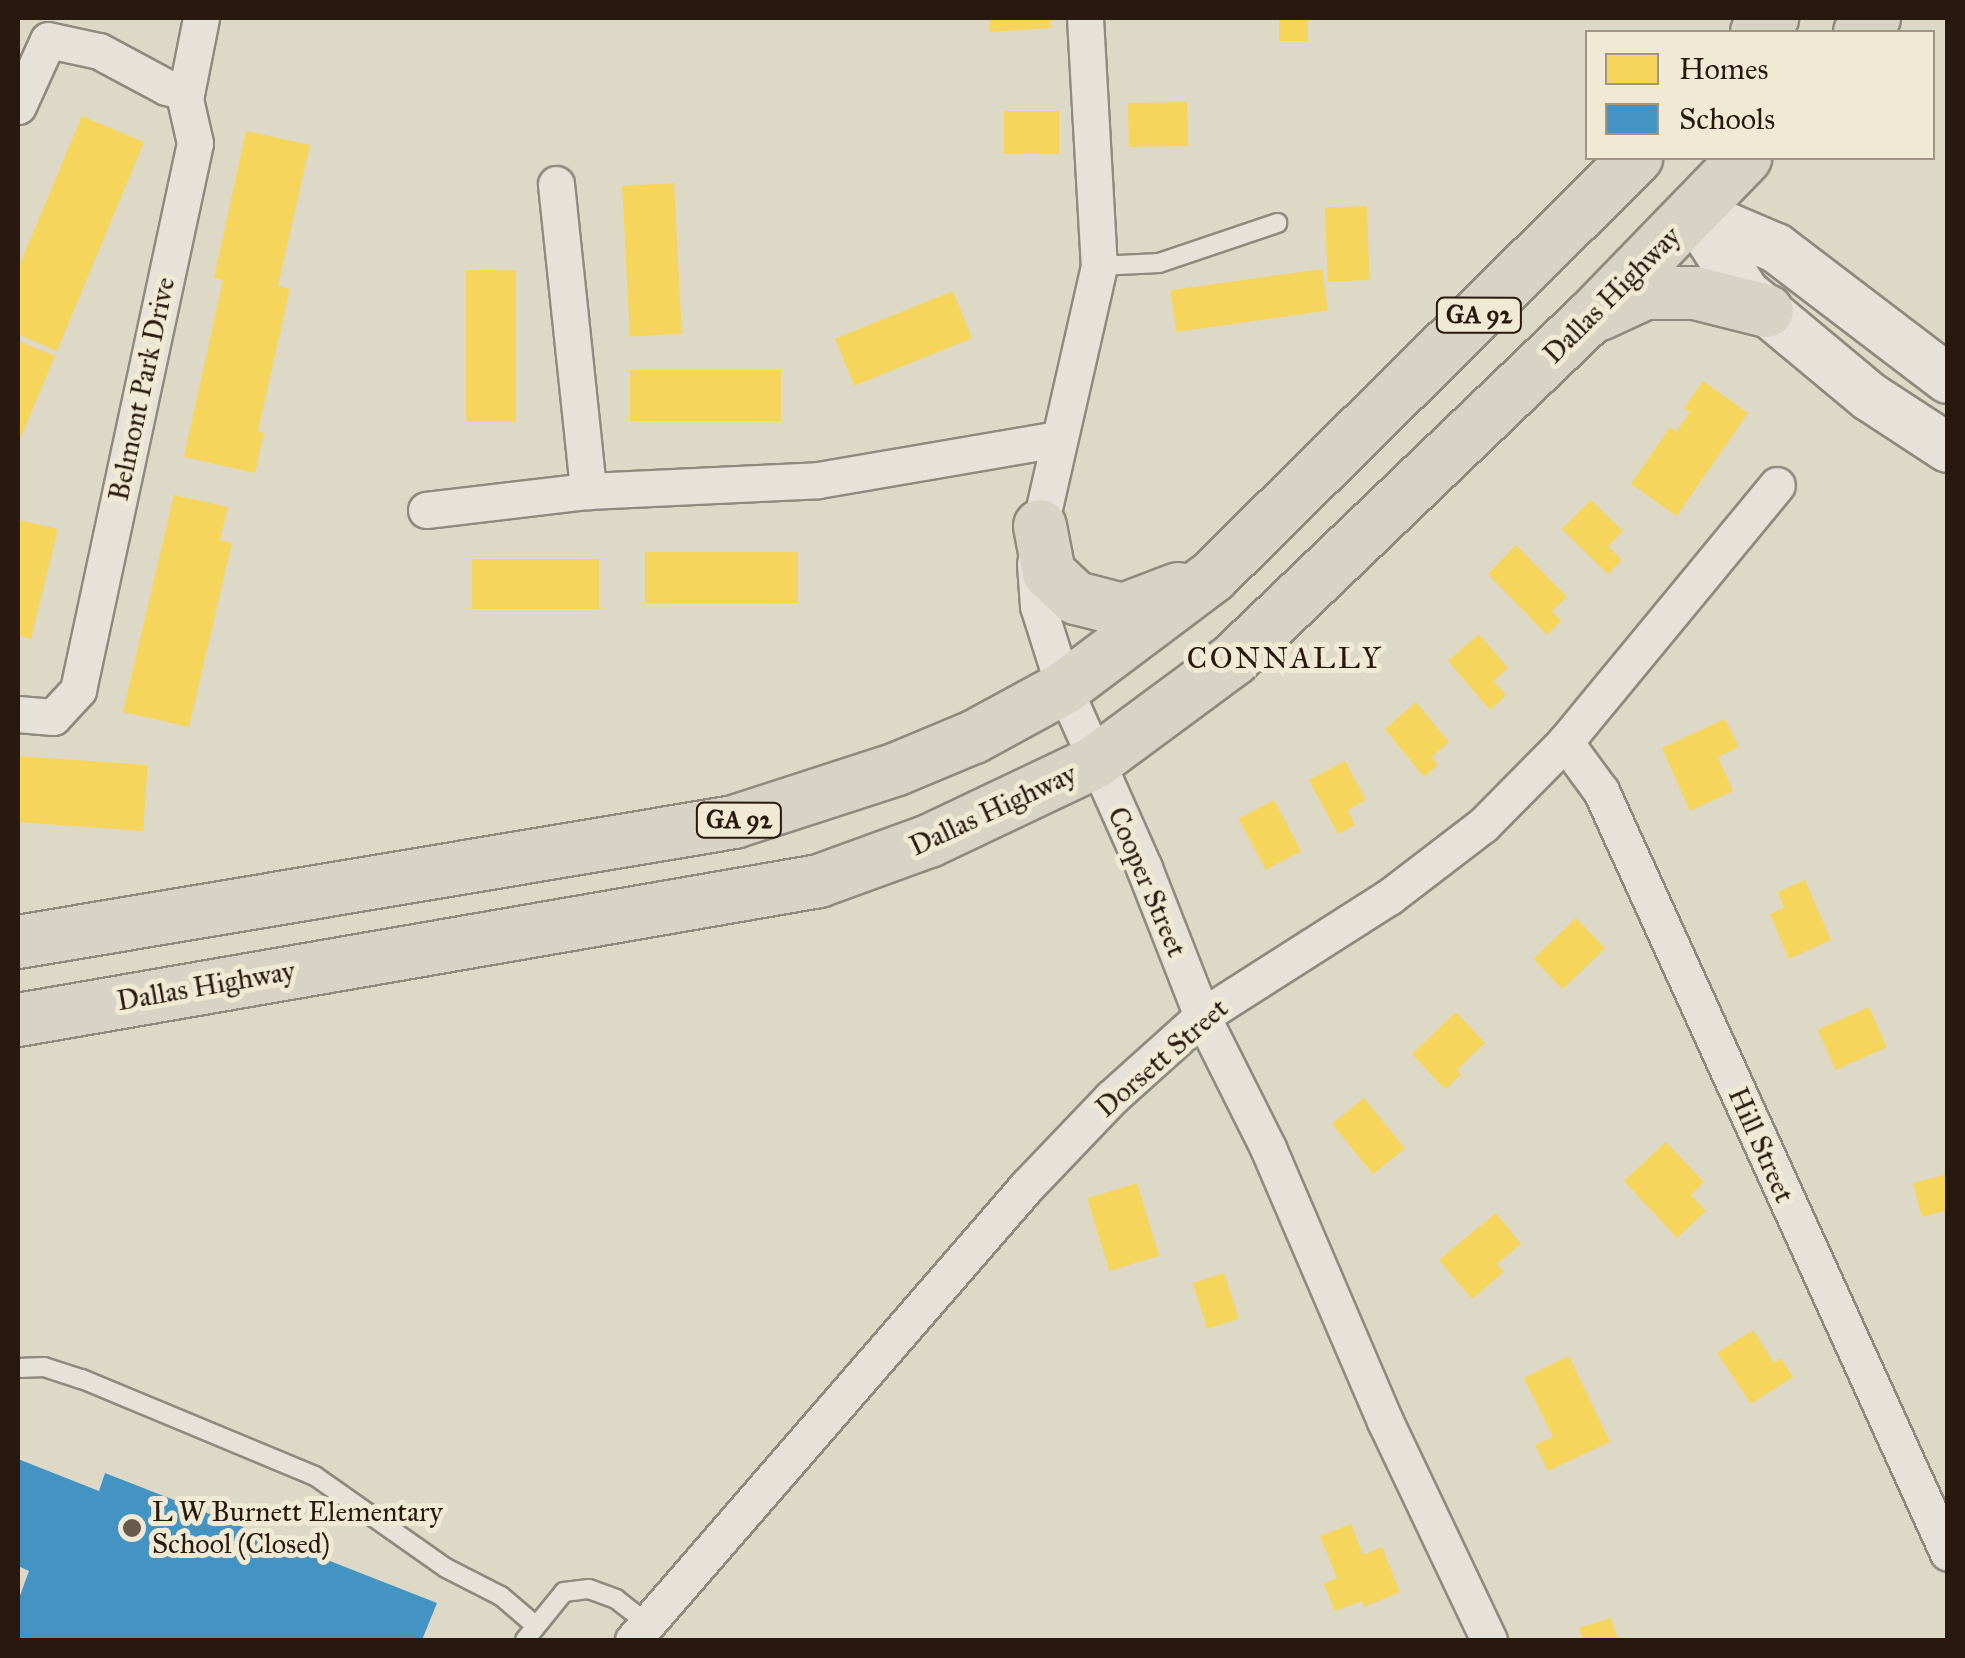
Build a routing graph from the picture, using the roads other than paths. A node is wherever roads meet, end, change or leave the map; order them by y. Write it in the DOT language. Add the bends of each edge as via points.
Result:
graph roads {
  1 [pos="201,18"];
  2 [pos="1085,18"];
  3 [pos="186,92"];
  4 [pos="18,106"];
  5 [pos="1634,160"];
  6 [pos="1638,160"];
  7 [pos="1743,160"];
  8 [pos="556,184"];
  9 [pos="1694,213"];
  10 [pos="1278,222"];
  11 [pos="1100,266"];
  12 [pos="1767,311"];
  13 [pos="1590,318"];
  14 [pos="1948,378"];
  15 [pos="1057,439"];
  16 [pos="1948,448"];
  17 [pos="1777,485"];
  18 [pos="588,491"];
  19 [pos="426,510"];
  20 [pos="1040,526"];
  21 [pos="1213,576"];
  22 [pos="1064,688"];
  23 [pos="18,714"];
  24 [pos="1565,742"];
  25 [pos="1095,762"];
  26 [pos="393,879"];
  27 [pos="18,910"];
  28 [pos="18,942"];
  29 [pos="1202,1016"];
  30 [pos="18,1020"];
  31 [pos="18,1368"];
  32 [pos="1948,1553"];
  33 [pos="640,1632"];
  34 [pos="531,1633"];
  35 [pos="1489,1640"];
  1 -- 3 [label="street, Belmont Park Drive"];
  2 -- 11 [label="street, Cooper Street"];
  3 -- 4 [label="street" via="98,51 48,40"];
  3 -- 23 [label="street, Belmont Park Drive" via="195,144 78,690 53,717"];
  5 -- 21 [label="main road, GA 92"];
  6 -- 9 [label="main road"];
  7 -- 9 [label="main road, Dallas Highway / GA 92"];
  8 -- 18 [label="street"];
  9 -- 12 [label="main road" via="1746,292"];
  9 -- 13 [label="main road, Dallas Highway / GA 92"];
  9 -- 14 [label="main road" via="1776,248"];
  10 -- 11 [label="lane" via="1160,263"];
  11 -- 15 [label="street, Cooper Street"];
  12 -- 13 [label="main road" via="1695,293 1645,293"];
  12 -- 16 [label="main road" via="1870,397"];
  13 -- 25 [label="main road, Dallas Highway / GA 92" via="1234,659"];
  15 -- 18 [label="street" via="818,480"];
  15 -- 20 [label="street, Cooper Street"];
  17 -- 24 [label="street, Dorsett Street"];
  18 -- 19 [label="street"];
  20 -- 21 [label="main road" via="1049,573 1076,598 1097,606 1122,610"];
  20 -- 22 [label="street, Cooper Street" via="1034,564 1038,606"];
  21 -- 22 [label="main road, GA 92"];
  22 -- 25 [label="street, Cooper Street"];
  22 -- 26 [label="main road, GA 92" via="897,769 734,822"];
  24 -- 29 [label="street, Dorsett Street" via="1483,824 1389,897"];
  24 -- 32 [label="street, Hill Street" via="1601,791"];
  25 -- 29 [label="street, Cooper Street"];
  25 -- 30 [label="main road, Dallas Highway / GA 92" via="916,847 819,881"];
  26 -- 27 [label="main road" via="214,874"];
  26 -- 28 [label="main road, GA 92"];
  29 -- 33 [label="street, Dorsett Street" via="1027,1186"];
  29 -- 35 [label="street, Cooper Street"];
  31 -- 34 [label="lane" via="82,1379 314,1476 446,1568 502,1596"];
  33 -- 34 [label="lane" via="616,1599 589,1589 564,1592"];
}
